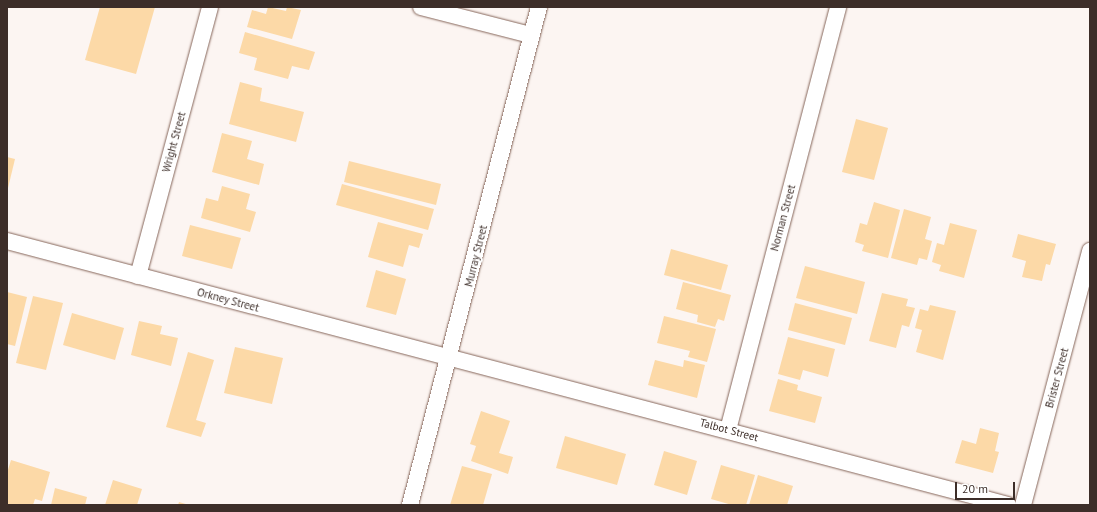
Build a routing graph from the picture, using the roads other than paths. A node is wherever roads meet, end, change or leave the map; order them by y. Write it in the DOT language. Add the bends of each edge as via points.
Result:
graph roads {
  1 [pos="210,7"];
  2 [pos="421,7"];
  3 [pos="539,7"];
  4 [pos="838,7"];
  5 [pos="531,35"];
  6 [pos="7,240"];
  7 [pos="1090,251"];
  8 [pos="138,276"];
  9 [pos="450,357"];
  10 [pos="728,430"];
  11 [pos="410,505"];
  12 [pos="1008,505"];
  13 [pos="1023,505"];
  1 -- 8 [label="street, Wright Street"];
  2 -- 5 [label="street"];
  3 -- 5 [label="street, Murray Street"];
  4 -- 10 [label="street, Norman Street"];
  5 -- 9 [label="street, Murray Street"];
  6 -- 8 [label="street, Orkney Street"];
  7 -- 13 [label="street, Brister Street"];
  8 -- 9 [label="street, Orkney Street"];
  9 -- 10 [label="street, Talbot Street"];
  9 -- 11 [label="street, Murray Street"];
  10 -- 12 [label="street, Talbot Street"];
}
